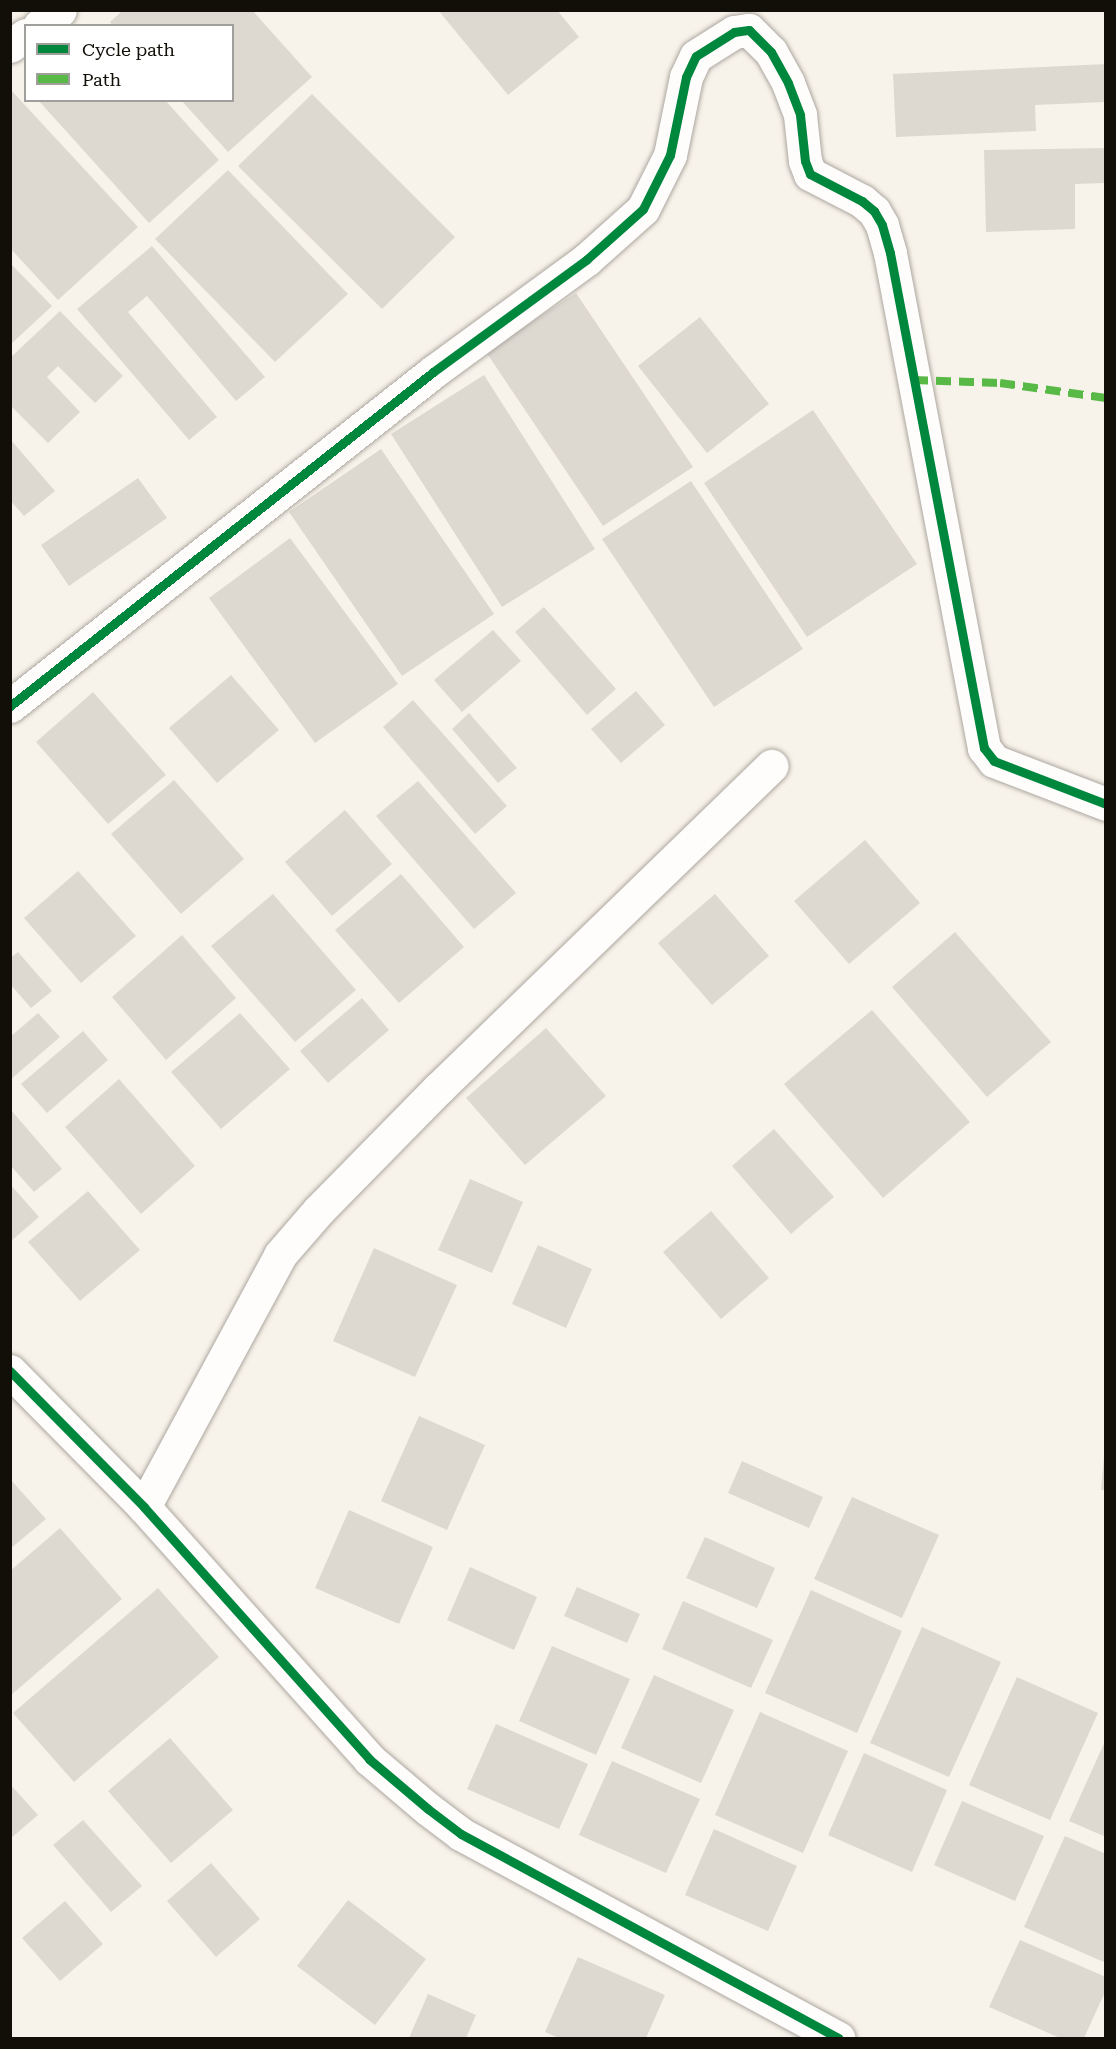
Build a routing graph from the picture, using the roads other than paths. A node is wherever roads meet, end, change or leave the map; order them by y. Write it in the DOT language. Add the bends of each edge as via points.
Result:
graph roads {
  1 [pos="60,10"];
  2 [pos="42,24"];
  3 [pos="24,36"];
  4 [pos="10,46"];
  5 [pos="10,706"];
  6 [pos="771,766"];
  7 [pos="1106,804"];
  8 [pos="10,1371"];
  9 [pos="144,1507"];
  10 [pos="838,2038"];
  1 -- 2 [label="street"];
  3 -- 4 [label="street"];
  5 -- 7 [label="street" via="433,372 586,260 643,209 670,155 686,77 696,56 734,32 749,30 771,52 788,83 800,115 810,174 862,201 882,225 984,748 994,761"];
  6 -- 9 [label="street" via="439,1088 280,1255"];
  8 -- 9 [label="street"];
  9 -- 10 [label="street" via="369,1759 461,1834"];
}
